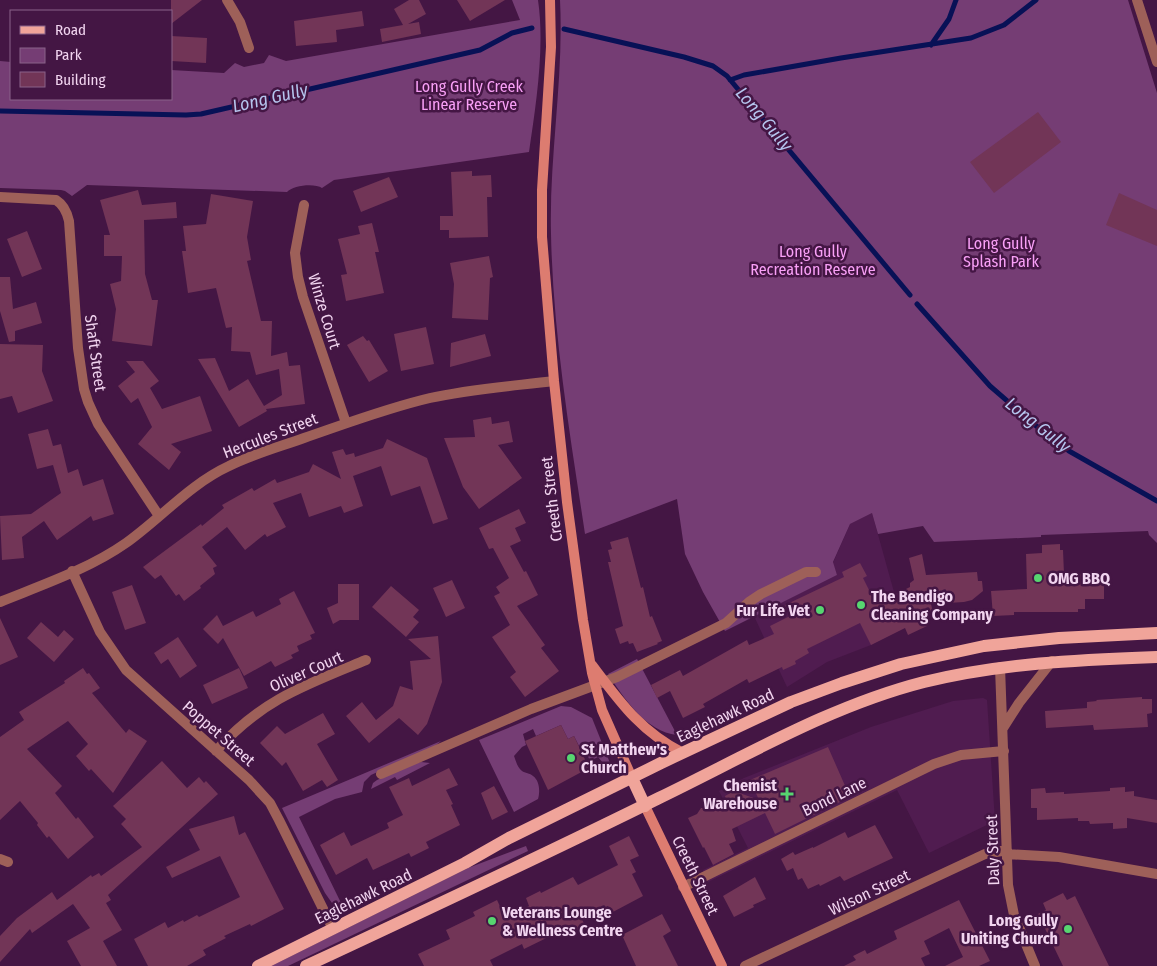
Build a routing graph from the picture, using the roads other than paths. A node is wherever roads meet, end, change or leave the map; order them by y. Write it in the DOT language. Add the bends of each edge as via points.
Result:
graph roads {
  1 [pos="228,0"];
  2 [pos="550,0"];
  3 [pos="1137,0"];
  4 [pos="249,48"];
  5 [pos="1157,62"];
  6 [pos="0,197"];
  7 [pos="304,205"];
  8 [pos="554,381"];
  9 [pos="346,424"];
  10 [pos="159,516"];
  11 [pos="72,571"];
  12 [pos="816,572"];
  13 [pos="0,602"];
  14 [pos="1157,633"];
  15 [pos="1157,657"];
  16 [pos="366,660"];
  17 [pos="1052,661"];
  18 [pos="1000,667"];
  19 [pos="600,684"];
  20 [pos="1003,728"];
  21 [pos="216,751"];
  22 [pos="1004,751"];
  23 [pos="683,753"];
  24 [pos="381,774"];
  25 [pos="632,778"];
  26 [pos="645,806"];
  27 [pos="1007,852"];
  28 [pos="1157,874"];
  29 [pos="683,887"];
  30 [pos="333,929"];
  31 [pos="258,966"];
  32 [pos="306,966"];
  33 [pos="722,966"];
  34 [pos="745,966"];
  35 [pos="1034,966"];
  1 -- 4 [label="street"];
  2 -- 8 [label="main road, Creeth Street" via="551,47 542,237"];
  3 -- 5 [label="street"];
  6 -- 10 [label="street, Shaft Street" via="51,199 63,206 69,221 79,355 86,396 105,434"];
  7 -- 9 [label="street, Winze Court" via="295,253 298,277"];
  8 -- 9 [label="street, Hercules Street" via="432,397"];
  8 -- 19 [label="main road, Creeth Street" via="590,662"];
  9 -- 10 [label="street, Hercules Street" via="229,466"];
  10 -- 11 [label="street, Hercules Street" via="125,544"];
  11 -- 13 [label="street, Hercules Street"];
  11 -- 21 [label="street, Poppet Street" via="100,632 126,670"];
  12 -- 19 [label="street" via="806,572 761,594 726,624"];
  14 -- 23 [label="main road, Eaglehawk Road" via="1012,642 901,664 791,702"];
  15 -- 17 [label="main road"];
  16 -- 21 [label="street, Oliver Court" via="270,703 236,729"];
  17 -- 18 [label="main road"];
  17 -- 20 [label="street"];
  18 -- 20 [label="street, Daly Street"];
  18 -- 26 [label="main road" via="925,682 850,706"];
  19 -- 23 [label="main road" via="659,740"];
  19 -- 24 [label="street" via="505,720"];
  19 -- 25 [label="main road, Creeth Street" via="604,714"];
  20 -- 22 [label="street, Daly Street"];
  21 -- 30 [label="street, Poppet Street" via="270,803"];
  22 -- 27 [label="street, Daly Street"];
  22 -- 29 [label="street, Bond Lane" via="961,754 934,764"];
  23 -- 25 [label="main road, Eaglehawk Road"];
  25 -- 26 [label="main road, Creeth Street"];
  25 -- 30 [label="main road, Eaglehawk Road"];
  26 -- 29 [label="main road, Creeth Street"];
  26 -- 32 [label="main road"];
  27 -- 28 [label="street, Wilson Street" via="1059,856"];
  27 -- 34 [label="street, Wilson Street" via="985,854"];
  27 -- 35 [label="street, Daly Street" via="1011,908"];
  29 -- 33 [label="main road, Creeth Street"];
  30 -- 31 [label="main road, Eaglehawk Road"];
}
